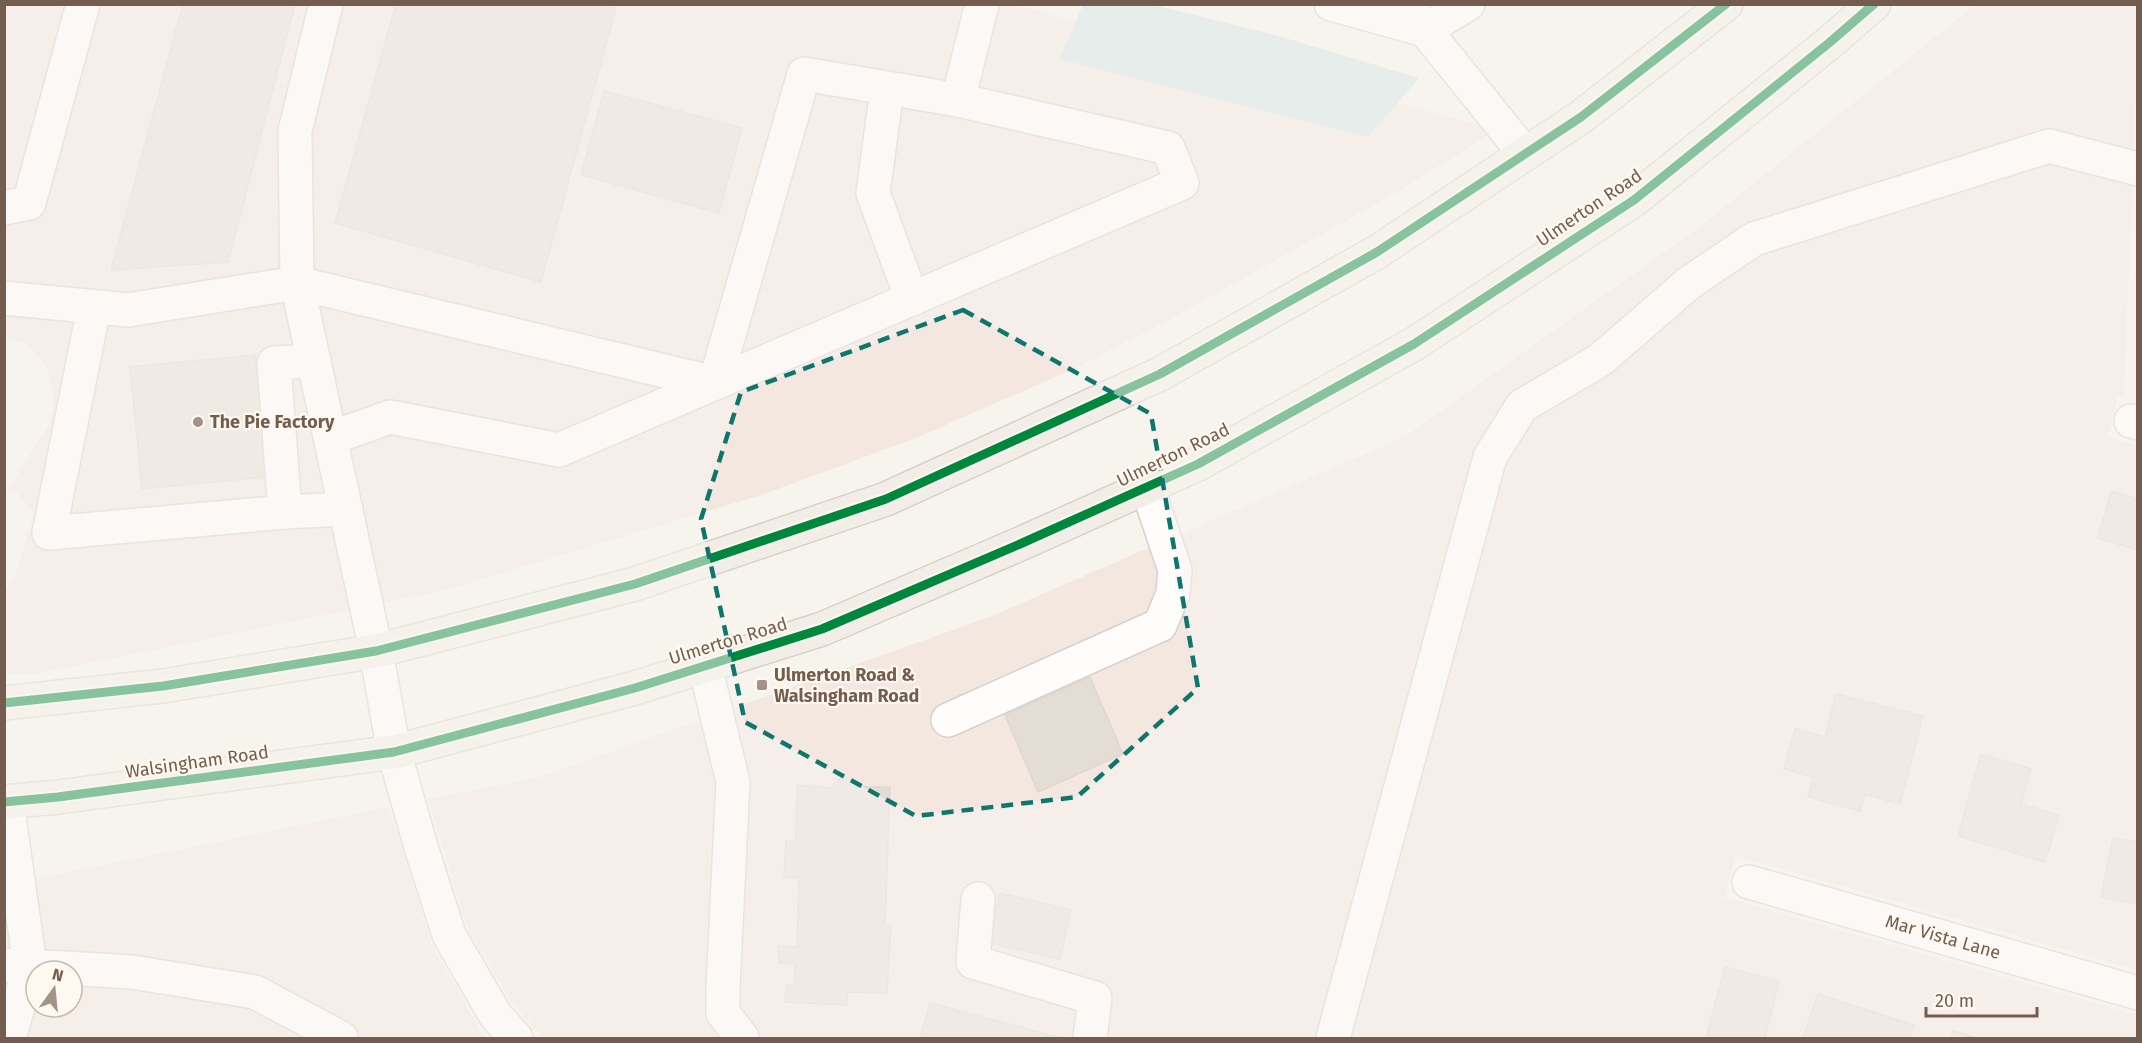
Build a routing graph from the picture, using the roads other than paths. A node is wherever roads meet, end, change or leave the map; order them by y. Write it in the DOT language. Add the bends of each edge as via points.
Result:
graph roads {
  1 [pos="83,4"];
  2 [pos="326,4"];
  3 [pos="982,4"];
  4 [pos="1331,4"];
  5 [pos="1468,4"];
  6 [pos="1726,4"];
  7 [pos="1874,4"];
  8 [pos="1417,17"];
  9 [pos="887,88"];
  10 [pos="958,100"];
  11 [pos="1526,154"];
  12 [pos="2138,169"];
  13 [pos="4,208"];
  14 [pos="297,283"];
  15 [pos="4,298"];
  16 [pos="912,299"];
  17 [pos="94,307"];
  18 [pos="314,361"];
  19 [pos="715,383"];
  20 [pos="331,438"];
  21 [pos="1146,487"];
  22 [pos="346,509"];
  23 [pos="285,512"];
  24 [pos="376,651"];
  25 [pos="705,666"];
  26 [pos="4,703"];
  27 [pos="948,720"];
  28 [pos="394,752"];
  29 [pos="6,802"];
  30 [pos="1749,882"];
  31 [pos="978,899"];
  32 [pos="17,966"];
  33 [pos="2138,993"];
  34 [pos="302,1028"];
  35 [pos="9,1038"];
  36 [pos="341,1038"];
  37 [pos="516,1038"];
  38 [pos="742,1038"];
  39 [pos="1090,1038"];
  40 [pos="1333,1038"];
  1 -- 13 [label="street" via="29,203"];
  2 -- 14 [label="street" via="295,132"];
  3 -- 10 [label="street"];
  4 -- 8 [label="street"];
  5 -- 8 [label="street"];
  6 -- 11 [label="main road" via="1581,117"];
  7 -- 21 [label="main road, Ulmerton Road" via="1624,207 1414,344 1198,464"];
  8 -- 11 [label="street"];
  9 -- 10 [label="street"];
  9 -- 16 [label="street" via="873,193"];
  9 -- 19 [label="street" via="804,74"];
  10 -- 16 [label="street" via="1167,148 1182,183"];
  11 -- 24 [label="main road" via="1377,252 1160,374 886,499 635,584"];
  12 -- 40 [label="street" via="2049,146 1754,239 1689,283 1600,360 1522,406 1490,457"];
  14 -- 17 [label="street" via="128,310"];
  14 -- 18 [label="street"];
  14 -- 19 [label="street"];
  15 -- 17 [label="street"];
  16 -- 19 [label="street"];
  17 -- 23 [label="street" via="49,532"];
  18 -- 20 [label="street"];
  18 -- 23 [label="street" via="274,363"];
  19 -- 20 [label="street" via="559,450 390,417"];
  20 -- 22 [label="street"];
  21 -- 25 [label="main road, Ulmerton Road" via="822,629"];
  21 -- 27 [label="street" via="1175,570 1173,594 1160,625"];
  22 -- 23 [label="street"];
  22 -- 24 [label="street"];
  24 -- 26 [label="main road" via="163,686"];
  24 -- 28 [label="street"];
  25 -- 28 [label="main road, Ulmerton Road"];
  25 -- 38 [label="street" via="733,782 723,1013"];
  28 -- 29 [label="main road, Walsingham Road"];
  28 -- 37 [label="street" via="449,935 496,1016"];
  29 -- 32 [label="street"];
  30 -- 33 [label="street, Mar Vista Lane"];
  31 -- 39 [label="street" via="973,962 1095,998"];
  32 -- 34 [label="street" via="132,972 255,992"];
  32 -- 35 [label="street"];
  34 -- 36 [label="street"];
}
